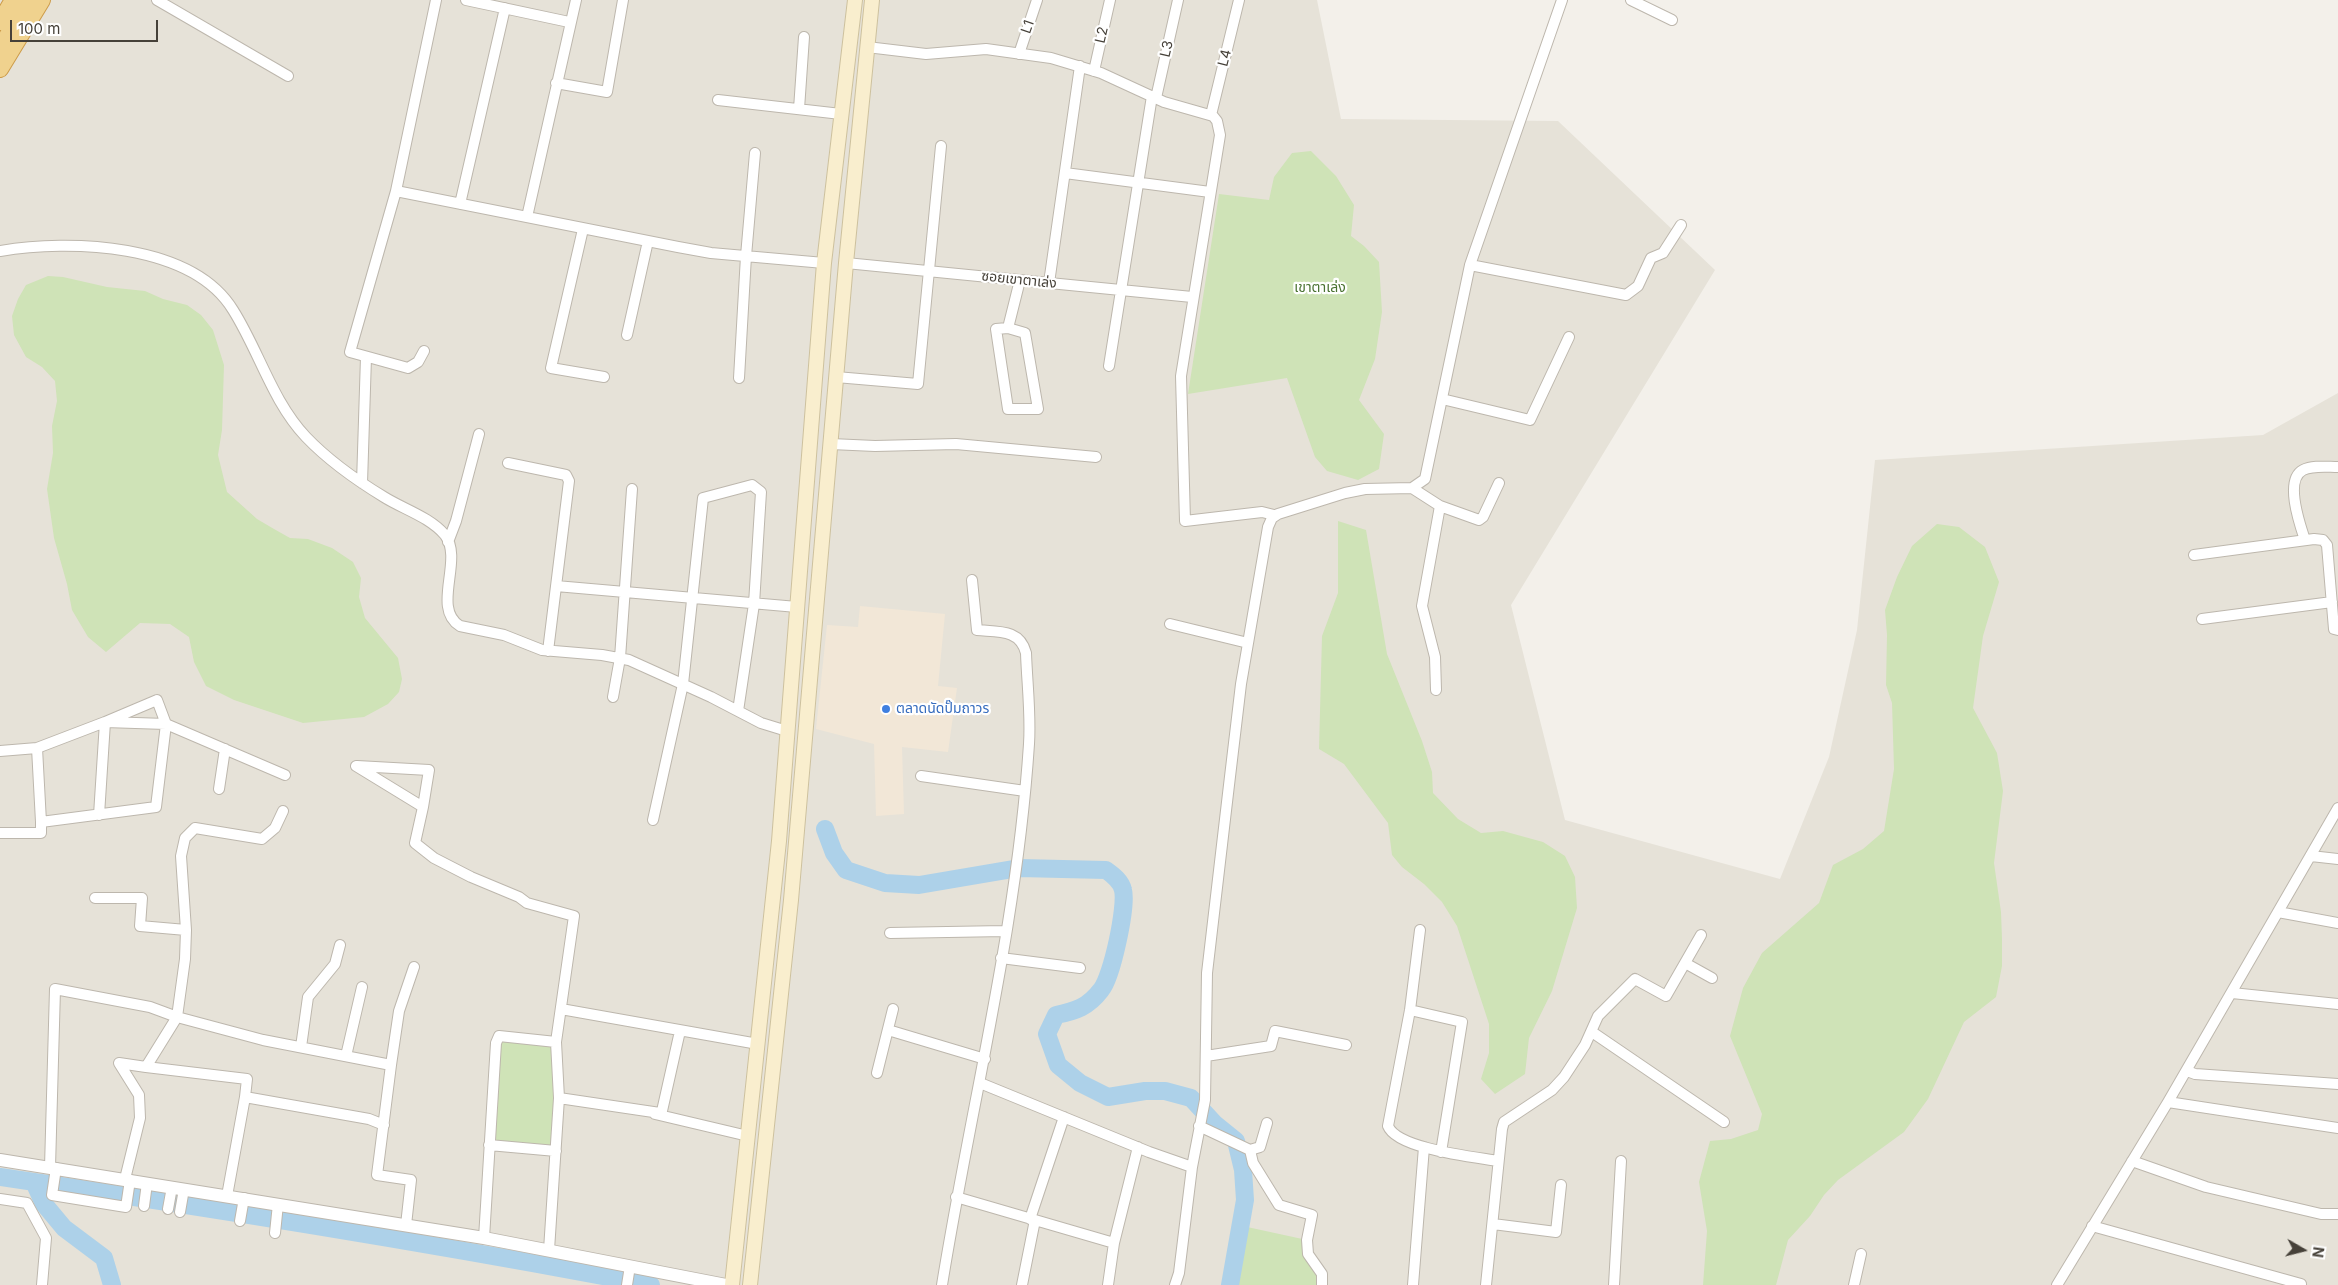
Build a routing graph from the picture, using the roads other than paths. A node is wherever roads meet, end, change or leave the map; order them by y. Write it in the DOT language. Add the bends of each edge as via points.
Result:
graph roads {
  1 [pos="14,0"];
  2 [pos="27,0"];
  3 [pos="32,0"];
  4 [pos="42,0"];
  5 [pos="158,0"];
  6 [pos="436,0"];
  7 [pos="466,0"];
  8 [pos="576,0"];
  9 [pos="623,0"];
  10 [pos="854,0"];
  11 [pos="872,0"];
  12 [pos="1037,0"];
  13 [pos="1110,0"];
  14 [pos="1178,0"];
  15 [pos="1239,0"];
  16 [pos="1562,0"];
  17 [pos="1631,0"];
  18 [pos="505,8"];
  19 [pos="1672,20"];
  20 [pos="0,22"];
  21 [pos="570,22"];
  22 [pos="804,37"];
  23 [pos="867,47"];
  24 [pos="0,49"];
  25 [pos="1019,54"];
  26 [pos="1080,66"];
  27 [pos="0,69"];
  28 [pos="1094,71"];
  29 [pos="288,76"];
  30 [pos="556,83"];
  31 [pos="1154,97"];
  32 [pos="718,100"];
  33 [pos="799,109"];
  34 [pos="841,114"];
  35 [pos="1211,115"];
  36 [pos="941,146"];
  37 [pos="755,153"];
  38 [pos="1065,173"];
  39 [pos="1138,183"];
  40 [pos="396,191"];
  41 [pos="1210,192"];
  42 [pos="460,204"];
  43 [pos="527,217"];
  44 [pos="1681,225"];
  45 [pos="583,229"];
  46 [pos="648,241"];
  47 [pos="0,251"];
  48 [pos="746,256"];
  49 [pos="824,263"];
  50 [pos="846,263"];
  51 [pos="1470,265"];
  52 [pos="929,271"];
  53 [pos="1020,280"];
  54 [pos="1049,283"];
  55 [pos="1122,290"];
  56 [pos="1192,297"];
  57 [pos="1008,328"];
  58 [pos="627,336"];
  59 [pos="1569,337"];
  60 [pos="424,350"];
  61 [pos="366,357"];
  62 [pos="1109,366"];
  63 [pos="604,377"];
  64 [pos="836,377"];
  65 [pos="739,378"];
  66 [pos="1442,399"];
  67 [pos="480,434"];
  68 [pos="831,444"];
  69 [pos="1096,457"];
  70 [pos="508,462"];
  71 [pos="2338,467"];
  72 [pos="362,483"];
  73 [pos="1499,483"];
  74 [pos="1412,488"];
  75 [pos="632,489"];
  76 [pos="1440,506"];
  77 [pos="1274,515"];
  78 [pos="2305,540"];
  79 [pos="448,542"];
  80 [pos="2194,555"];
  81 [pos="972,580"];
  82 [pos="556,586"];
  83 [pos="625,594"];
  84 [pos="691,599"];
  85 [pos="2332,602"];
  86 [pos="754,604"];
  87 [pos="797,608"];
  88 [pos="2202,619"];
  89 [pos="1170,624"];
  90 [pos="2338,630"];
  91 [pos="1248,643"];
  92 [pos="548,651"];
  93 [pos="620,658"];
  94 [pos="683,684"];
  95 [pos="1436,690"];
  96 [pos="613,697"];
  97 [pos="738,711"];
  98 [pos="105,722"];
  99 [pos="166,724"];
  100 [pos="787,731"];
  101 [pos="37,748"];
  102 [pos="225,749"];
  103 [pos="0,751"];
  104 [pos="285,775"];
  105 [pos="921,776"];
  106 [pos="219,789"];
  107 [pos="1025,791"];
  108 [pos="423,807"];
  109 [pos="2338,808"];
  110 [pos="283,810"];
  111 [pos="99,815"];
  112 [pos="653,820"];
  113 [pos="41,822"];
  114 [pos="0,834"];
  115 [pos="2310,856"];
  116 [pos="2338,859"];
  117 [pos="95,898"];
  118 [pos="2278,912"];
  119 [pos="2338,923"];
  120 [pos="186,930"];
  121 [pos="1420,930"];
  122 [pos="1005,931"];
  123 [pos="890,933"];
  124 [pos="1700,935"];
  125 [pos="340,945"];
  126 [pos="1001,958"];
  127 [pos="1685,963"];
  128 [pos="414,967"];
  129 [pos="1080,968"];
  130 [pos="1712,978"];
  131 [pos="362,987"];
  132 [pos="2232,993"];
  133 [pos="2338,1004"];
  134 [pos="561,1009"];
  135 [pos="893,1009"];
  136 [pos="1410,1010"];
  137 [pos="177,1017"];
  138 [pos="888,1030"];
  139 [pos="680,1031"];
  140 [pos="1592,1032"];
  141 [pos="556,1042"];
  142 [pos="758,1044"];
  143 [pos="1346,1045"];
  144 [pos="301,1047"];
  145 [pos="346,1056"];
  146 [pos="1206,1056"];
  147 [pos="985,1059"];
  148 [pos="391,1065"];
  149 [pos="146,1067"];
  150 [pos="2186,1071"];
  151 [pos="877,1073"];
  152 [pos="980,1082"];
  153 [pos="2338,1084"];
  154 [pos="245,1097"];
  155 [pos="560,1098"];
  156 [pos="2168,1102"];
  157 [pos="655,1114"];
  158 [pos="1064,1117"];
  159 [pos="1724,1122"];
  160 [pos="1200,1123"];
  161 [pos="1267,1123"];
  162 [pos="384,1126"];
  163 [pos="2338,1128"];
  164 [pos="748,1136"];
  165 [pos="489,1145"];
  166 [pos="1138,1147"];
  167 [pos="1424,1147"];
  168 [pos="1247,1148"];
  169 [pos="556,1151"];
  170 [pos="1440,1152"];
  171 [pos="0,1160"];
  172 [pos="1622,1160"];
  173 [pos="1498,1161"];
  174 [pos="2132,1161"];
  175 [pos="1192,1167"];
  176 [pos="54,1168"];
  177 [pos="128,1180"];
  178 [pos="147,1183"];
  179 [pos="1561,1185"];
  180 [pos="178,1188"];
  181 [pos="227,1196"];
  182 [pos="956,1197"];
  183 [pos="244,1198"];
  184 [pos="0,1199"];
  185 [pos="144,1206"];
  186 [pos="278,1208"];
  187 [pos="168,1210"];
  188 [pos="180,1212"];
  189 [pos="2338,1214"];
  190 [pos="1032,1220"];
  191 [pos="240,1221"];
  192 [pos="1493,1224"];
  193 [pos="406,1225"];
  194 [pos="2092,1226"];
  195 [pos="275,1233"];
  196 [pos="484,1238"];
  197 [pos="1114,1243"];
  198 [pos="549,1250"];
  199 [pos="1861,1254"];
  200 [pos="630,1269"];
  201 [pos="2301,1284"];
  202 [pos="42,1285"];
  203 [pos="627,1285"];
  204 [pos="726,1285"];
  205 [pos="732,1285"];
  206 [pos="750,1285"];
  207 [pos="942,1285"];
  208 [pos="1022,1285"];
  209 [pos="1108,1285"];
  210 [pos="1175,1285"];
  211 [pos="1322,1285"];
  212 [pos="1413,1285"];
  213 [pos="1486,1285"];
  214 [pos="1614,1285"];
  215 [pos="1854,1285"];
  216 [pos="2057,1285"];
  1 -- 20 [label="highway"];
  2 -- 24 [label="highway"];
  3 -- 24 [label="highway"];
  4 -- 27 [label="highway"];
  5 -- 29 [label="street"];
  6 -- 40 [label="street"];
  7 -- 18 [label="street"];
  8 -- 21 [label="street"];
  9 -- 30 [label="street" via="607,92"];
  10 -- 34 [label="main road"];
  11 -- 23 [label="main road"];
  12 -- 25 [label="street, L1"];
  13 -- 28 [label="street, L2"];
  14 -- 31 [label="street, L3"];
  15 -- 35 [label="street, L4"];
  16 -- 51 [label="street"];
  17 -- 19 [label="street"];
  18 -- 21 [label="street"];
  18 -- 42 [label="street"];
  21 -- 30 [label="street"];
  22 -- 33 [label="street"];
  23 -- 25 [label="street" via="926,54 986,49"];
  23 -- 50 [label="main road"];
  25 -- 26 [label="street"];
  26 -- 28 [label="street"];
  26 -- 38 [label="street"];
  28 -- 31 [label="street"];
  30 -- 43 [label="street"];
  31 -- 35 [label="street"];
  31 -- 39 [label="street, L3"];
  32 -- 33 [label="street"];
  33 -- 34 [label="street"];
  34 -- 49 [label="main road"];
  35 -- 41 [label="street" via="1217,121 1220,135"];
  36 -- 52 [label="street"];
  37 -- 48 [label="street"];
  38 -- 39 [label="street"];
  38 -- 54 [label="street"];
  39 -- 41 [label="street"];
  39 -- 55 [label="street, L3"];
  40 -- 42 [label="street"];
  40 -- 61 [label="street" via="350,352"];
  41 -- 56 [label="street"];
  42 -- 43 [label="street"];
  43 -- 45 [label="street"];
  44 -- 51 [label="street" via="1663,253 1652,258 1638,286 1626,295"];
  45 -- 46 [label="street"];
  45 -- 63 [label="street" via="551,368"];
  46 -- 48 [label="street"];
  46 -- 58 [label="street"];
  47 -- 72 [label="street" via="36,246 103,247 162,260 206,280 220,291 233,309 292,420 327,457"];
  48 -- 49 [label="street"];
  48 -- 65 [label="street"];
  49 -- 87 [label="main road"];
  50 -- 52 [label="street, ซอยเขาตาเล่ง"];
  50 -- 64 [label="main road"];
  51 -- 66 [label="street"];
  52 -- 53 [label="street, ซอยเขาตาเล่ง"];
  52 -- 64 [label="street" via="918,384"];
  53 -- 54 [label="street, ซอยเขาตาเล่ง"];
  53 -- 57 [label="street"];
  54 -- 55 [label="street, ซอยเขาตาเล่ง"];
  55 -- 56 [label="street, ซอยเขาตาเล่ง"];
  55 -- 62 [label="street, L3"];
  56 -- 77 [label="street" via="1180,394 1185,521 1262,512"];
  57 -- 57 [label="street" via="996,329 1008,409 1038,409 1025,332"];
  59 -- 66 [label="street" via="1530,420"];
  60 -- 61 [label="street" via="418,362 408,368"];
  61 -- 72 [label="street"];
  64 -- 68 [label="main road"];
  66 -- 74 [label="street" via="1425,479"];
  67 -- 79 [label="street"];
  68 -- 69 [label="street" via="956,444"];
  68 -- 206 [label="main road" via="791,900"];
  70 -- 82 [label="street" via="568,477"];
  71 -- 78 [label="street" via="2307,468 2296,479 2296,512"];
  72 -- 79 [label="street" via="430,523"];
  73 -- 76 [label="street" via="1479,520"];
  74 -- 76 [label="street"];
  74 -- 77 [label="street" via="1365,489"];
  75 -- 83 [label="street"];
  76 -- 95 [label="street" via="1422,606 1435,657"];
  77 -- 91 [label="street" via="1265,540"];
  78 -- 80 [label="street"];
  78 -- 85 [label="street" via="2320,539 2327,545"];
  79 -- 92 [label="street" via="451,555 448,613 454,622 519,639"];
  81 -- 107 [label="street" via="978,630 1016,636 1024,645 1029,742"];
  82 -- 83 [label="street"];
  82 -- 92 [label="street"];
  83 -- 84 [label="street"];
  83 -- 93 [label="street"];
  84 -- 86 [label="street"];
  84 -- 86 [label="street" via="703,498 752,485 761,492"];
  84 -- 94 [label="street"];
  85 -- 88 [label="street"];
  85 -- 90 [label="street" via="2334,629"];
  86 -- 87 [label="street"];
  86 -- 97 [label="street"];
  87 -- 100 [label="main road"];
  89 -- 91 [label="street"];
  91 -- 146 [label="street" via="1210,940"];
  92 -- 93 [label="street"];
  93 -- 94 [label="street"];
  93 -- 96 [label="street"];
  94 -- 97 [label="street"];
  94 -- 112 [label="street"];
  97 -- 100 [label="street" via="760,723"];
  98 -- 99 [label="street"];
  98 -- 99 [label="street" via="157,700"];
  98 -- 101 [label="street"];
  98 -- 111 [label="street"];
  99 -- 102 [label="street"];
  99 -- 111 [label="street" via="156,808"];
  100 -- 142 [label="main road"];
  101 -- 103 [label="street"];
  101 -- 113 [label="street"];
  102 -- 104 [label="street"];
  102 -- 106 [label="street"];
  105 -- 107 [label="street"];
  107 -- 122 [label="street" via="1014,894"];
  108 -- 108 [label="street" via="429,770 356,766 364,771"];
  108 -- 134 [label="street" via="415,843 434,858 527,903 574,916"];
  109 -- 115 [label="street"];
  110 -- 120 [label="street" via="276,828 262,839 195,828 188,834 181,856"];
  111 -- 113 [label="street"];
  113 -- 114 [label="street" via="41,833"];
  115 -- 116 [label="street"];
  115 -- 118 [label="street"];
  117 -- 120 [label="street" via="142,898 140,926"];
  118 -- 119 [label="street"];
  118 -- 132 [label="street"];
  120 -- 137 [label="street"];
  121 -- 136 [label="street"];
  122 -- 123 [label="street"];
  122 -- 126 [label="street"];
  124 -- 127 [label="street"];
  125 -- 144 [label="street" via="335,964 308,997"];
  126 -- 129 [label="street"];
  126 -- 147 [label="street"];
  127 -- 130 [label="street"];
  127 -- 140 [label="street" via="1666,996 1635,979 1598,1016"];
  128 -- 148 [label="street" via="399,1011"];
  131 -- 145 [label="street"];
  132 -- 133 [label="street"];
  132 -- 150 [label="street"];
  134 -- 139 [label="street"];
  134 -- 141 [label="street"];
  135 -- 138 [label="street"];
  136 -- 167 [label="street" via="1388,1126 1398,1137"];
  136 -- 170 [label="street" via="1462,1022"];
  137 -- 144 [label="street"];
  137 -- 149 [label="street"];
  137 -- 176 [label="street" via="150,1007 55,989"];
  138 -- 147 [label="street"];
  138 -- 151 [label="street"];
  139 -- 142 [label="street"];
  139 -- 157 [label="street" via="662,1111"];
  140 -- 159 [label="street"];
  140 -- 173 [label="street" via="1578,1057 1552,1090 1504,1122"];
  141 -- 155 [label="street"];
  141 -- 165 [label="street" via="499,1036"];
  142 -- 164 [label="main road"];
  143 -- 146 [label="street" via="1275,1031 1271,1046"];
  144 -- 145 [label="street"];
  145 -- 148 [label="street"];
  146 -- 160 [label="street" via="1205,1100"];
  147 -- 152 [label="street"];
  148 -- 162 [label="street"];
  149 -- 154 [label="street" via="246,1079"];
  149 -- 177 [label="street" via="119,1063 139,1095 140,1118"];
  150 -- 153 [label="street"];
  150 -- 156 [label="street"];
  152 -- 158 [label="street"];
  152 -- 182 [label="street"];
  154 -- 162 [label="street" via="369,1119"];
  154 -- 181 [label="street"];
  155 -- 157 [label="street"];
  155 -- 169 [label="street"];
  156 -- 163 [label="street"];
  156 -- 174 [label="street"];
  157 -- 164 [label="street"];
  158 -- 166 [label="street"];
  158 -- 190 [label="street"];
  160 -- 168 [label="street"];
  160 -- 175 [label="street"];
  161 -- 168 [label="street" via="1260,1147"];
  162 -- 193 [label="street" via="377,1175 411,1180"];
  164 -- 205 [label="main road"];
  165 -- 169 [label="street"];
  165 -- 196 [label="street"];
  166 -- 175 [label="street"];
  166 -- 197 [label="street"];
  167 -- 170 [label="street"];
  167 -- 212 [label="street"];
  168 -- 211 [label="street" via="1279,1205 1312,1215 1308,1254 1322,1274"];
  169 -- 198 [label="street"];
  170 -- 173 [label="street"];
  171 -- 176 [label="street"];
  172 -- 214 [label="street"];
  173 -- 192 [label="street"];
  174 -- 189 [label="street" via="2206,1186 2321,1214"];
  174 -- 194 [label="street"];
  175 -- 210 [label="street"];
  176 -- 177 [label="street"];
  176 -- 177 [label="street" via="52,1195 126,1207"];
  177 -- 178 [label="street"];
  178 -- 180 [label="street"];
  178 -- 185 [label="street"];
  179 -- 192 [label="street" via="1556,1232"];
  180 -- 181 [label="street"];
  180 -- 187 [label="street"];
  180 -- 188 [label="street"];
  181 -- 183 [label="street"];
  182 -- 190 [label="street"];
  182 -- 207 [label="street"];
  183 -- 186 [label="street"];
  183 -- 191 [label="street"];
  184 -- 202 [label="street" via="27,1203 46,1238"];
  186 -- 193 [label="street"];
  186 -- 195 [label="street"];
  190 -- 197 [label="street"];
  190 -- 208 [label="street"];
  192 -- 213 [label="street"];
  193 -- 196 [label="street"];
  194 -- 201 [label="street"];
  194 -- 216 [label="street"];
  196 -- 198 [label="street"];
  197 -- 209 [label="street"];
  198 -- 200 [label="street"];
  199 -- 215 [label="street"];
  200 -- 203 [label="street"];
  200 -- 204 [label="street"];
}
